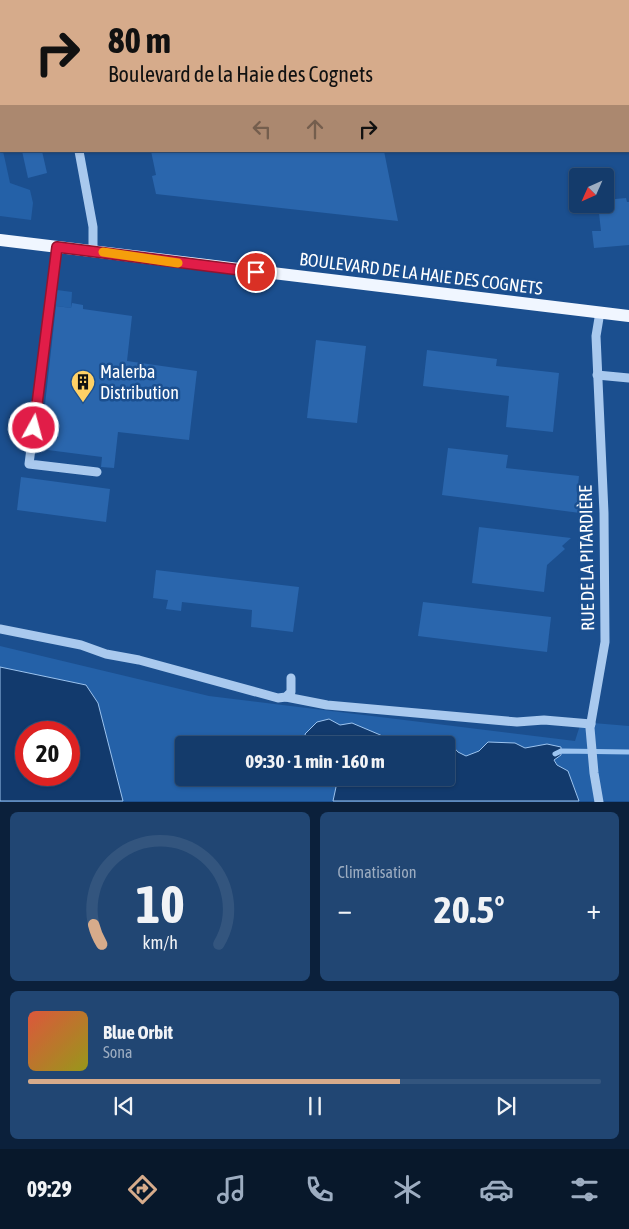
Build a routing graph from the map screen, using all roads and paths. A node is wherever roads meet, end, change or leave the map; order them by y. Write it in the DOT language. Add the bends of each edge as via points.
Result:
graph roads {
  1 [pos="79,152"];
  2 [pos="0,240"];
  3 [pos="57,247"];
  4 [pos="93,250"];
  5 [pos="600,312"];
  6 [pos="629,316"];
  7 [pos="597,375"];
  8 [pos="629,378"];
  9 [pos="96,472"];
  10 [pos="0,629"];
  11 [pos="291,678"];
  12 [pos="286,697"];
  13 [pos="590,726"];
  14 [pos="599,802"];
  1 -- 4 [label="street" via="93,227"];
  2 -- 3 [label="main road, BOULEVARD DE LA HAIE DES COGNETS"];
  3 -- 4 [label="main road, BOULEVARD DE LA HAIE DES COGNETS"];
  3 -- 9 [label="street" via="29,464"];
  4 -- 5 [label="main road, BOULEVARD DE LA HAIE DES COGNETS"];
  5 -- 6 [label="main road, BOULEVARD DE LA HAIE DES COGNETS"];
  5 -- 7 [label="street, RUE DE LA PITARDIÈRE" via="596,336"];
  7 -- 8 [label="street"];
  7 -- 13 [label="street, RUE DE LA PITARDIÈRE" via="604,513 605,642"];
  10 -- 12 [label="street" via="81,645 278,698"];
  11 -- 12 [label="street" via="291,692"];
  12 -- 13 [label="street" via="327,705"];
  13 -- 14 [label="street, RUE DE LA PITARDIÈRE"];
}
